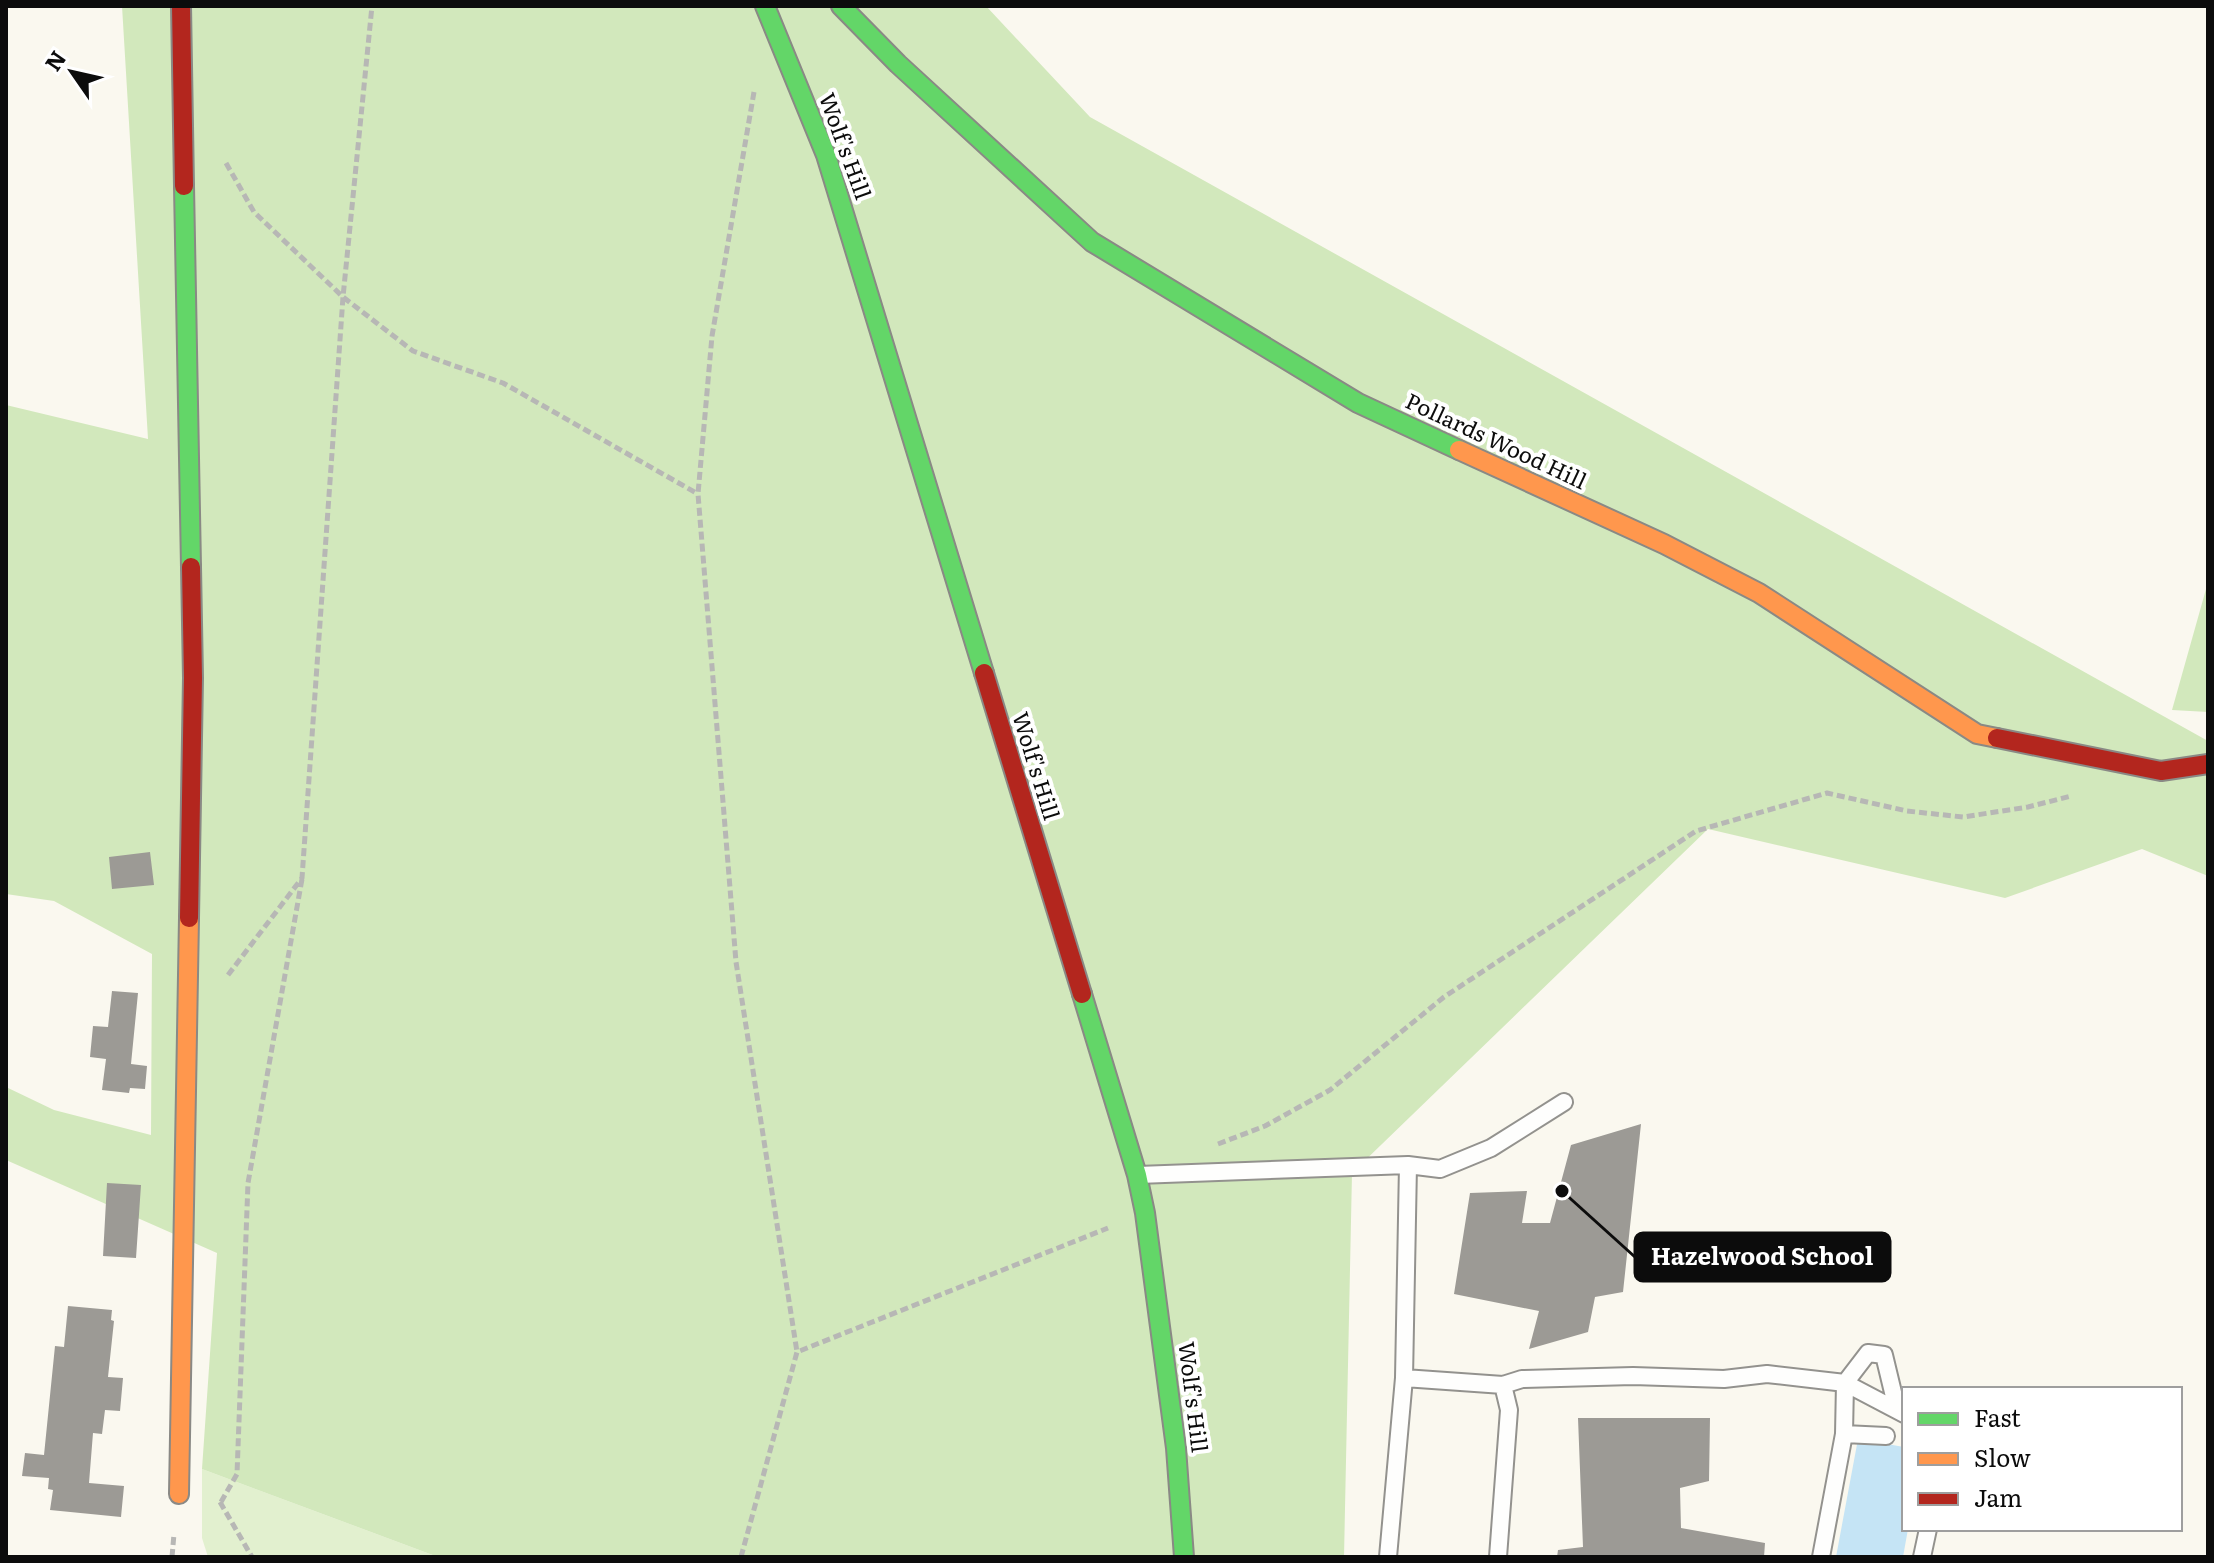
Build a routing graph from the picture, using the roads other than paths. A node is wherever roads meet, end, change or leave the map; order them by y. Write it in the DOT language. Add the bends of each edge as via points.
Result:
graph roads {
  1 [pos="181,6"];
  2 [pos="765,6"];
  3 [pos="841,6"];
  4 [pos="2208,764"];
  5 [pos="1564,1102"];
  6 [pos="1408,1165"];
  7 [pos="1137,1175"];
  8 [pos="1404,1378"];
  9 [pos="1845,1383"];
  10 [pos="1503,1385"];
  11 [pos="1901,1412"];
  12 [pos="1844,1434"];
  13 [pos="1886,1436"];
  14 [pos="179,1494"];
  15 [pos="1928,1531"];
  16 [pos="1184,1557"];
  17 [pos="1388,1557"];
  18 [pos="1498,1557"];
  19 [pos="1821,1557"];
  20 [pos="1922,1557"];
  1 -- 14 [label="street" via="193,678"];
  2 -- 7 [label="street, Wolf's Hill" via="826,155"];
  3 -- 4 [label="street, Pollards Wood Hill" via="1092,242 1358,403 1759,593 1977,734 2161,771"];
  5 -- 6 [label="lane" via="1491,1148 1440,1169"];
  6 -- 7 [label="lane"];
  6 -- 8 [label="lane"];
  7 -- 16 [label="street, Wolf's Hill" via="1176,1448"];
  8 -- 10 [label="lane"];
  8 -- 17 [label="lane"];
  9 -- 10 [label="lane" via="1767,1374 1724,1379 1522,1379"];
  9 -- 11 [label="lane"];
  9 -- 11 [label="lane" via="1868,1353 1884,1355"];
  9 -- 12 [label="lane"];
  10 -- 18 [label="lane" via="1509,1410"];
  12 -- 13 [label="lane"];
  12 -- 19 [label="lane"];
  15 -- 20 [label="lane"];
}
